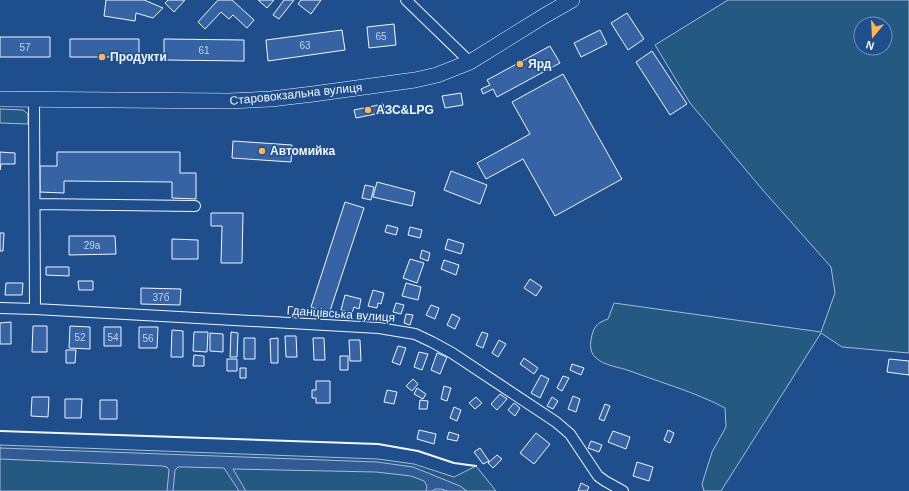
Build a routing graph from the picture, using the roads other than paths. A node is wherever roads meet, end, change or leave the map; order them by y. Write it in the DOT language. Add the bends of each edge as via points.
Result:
graph roads {
  1 [pos="406,0"];
  2 [pos="572,0"];
  3 [pos="470,62"];
  4 [pos="0,99"];
  5 [pos="34,99"];
  6 [pos="35,204"];
  7 [pos="195,206"];
  8 [pos="0,308"];
  9 [pos="35,308"];
  10 [pos="623,491"];
  1 -- 3 [label="street"];
  2 -- 3 [label="main road, Старовокзальна вулиця"];
  3 -- 5 [label="main road, Старовокзальна вулиця" via="415,80 271,99"];
  4 -- 5 [label="main road, Старовокзальна вулиця"];
  5 -- 6 [label="street"];
  6 -- 7 [label="street"];
  6 -- 9 [label="street"];
  8 -- 9 [label="street, Гданцівська вулиця"];
  9 -- 10 [label="street, Гданцівська вулиця" via="379,328 414,334 452,353 556,422 570,434 598,476"];
}
